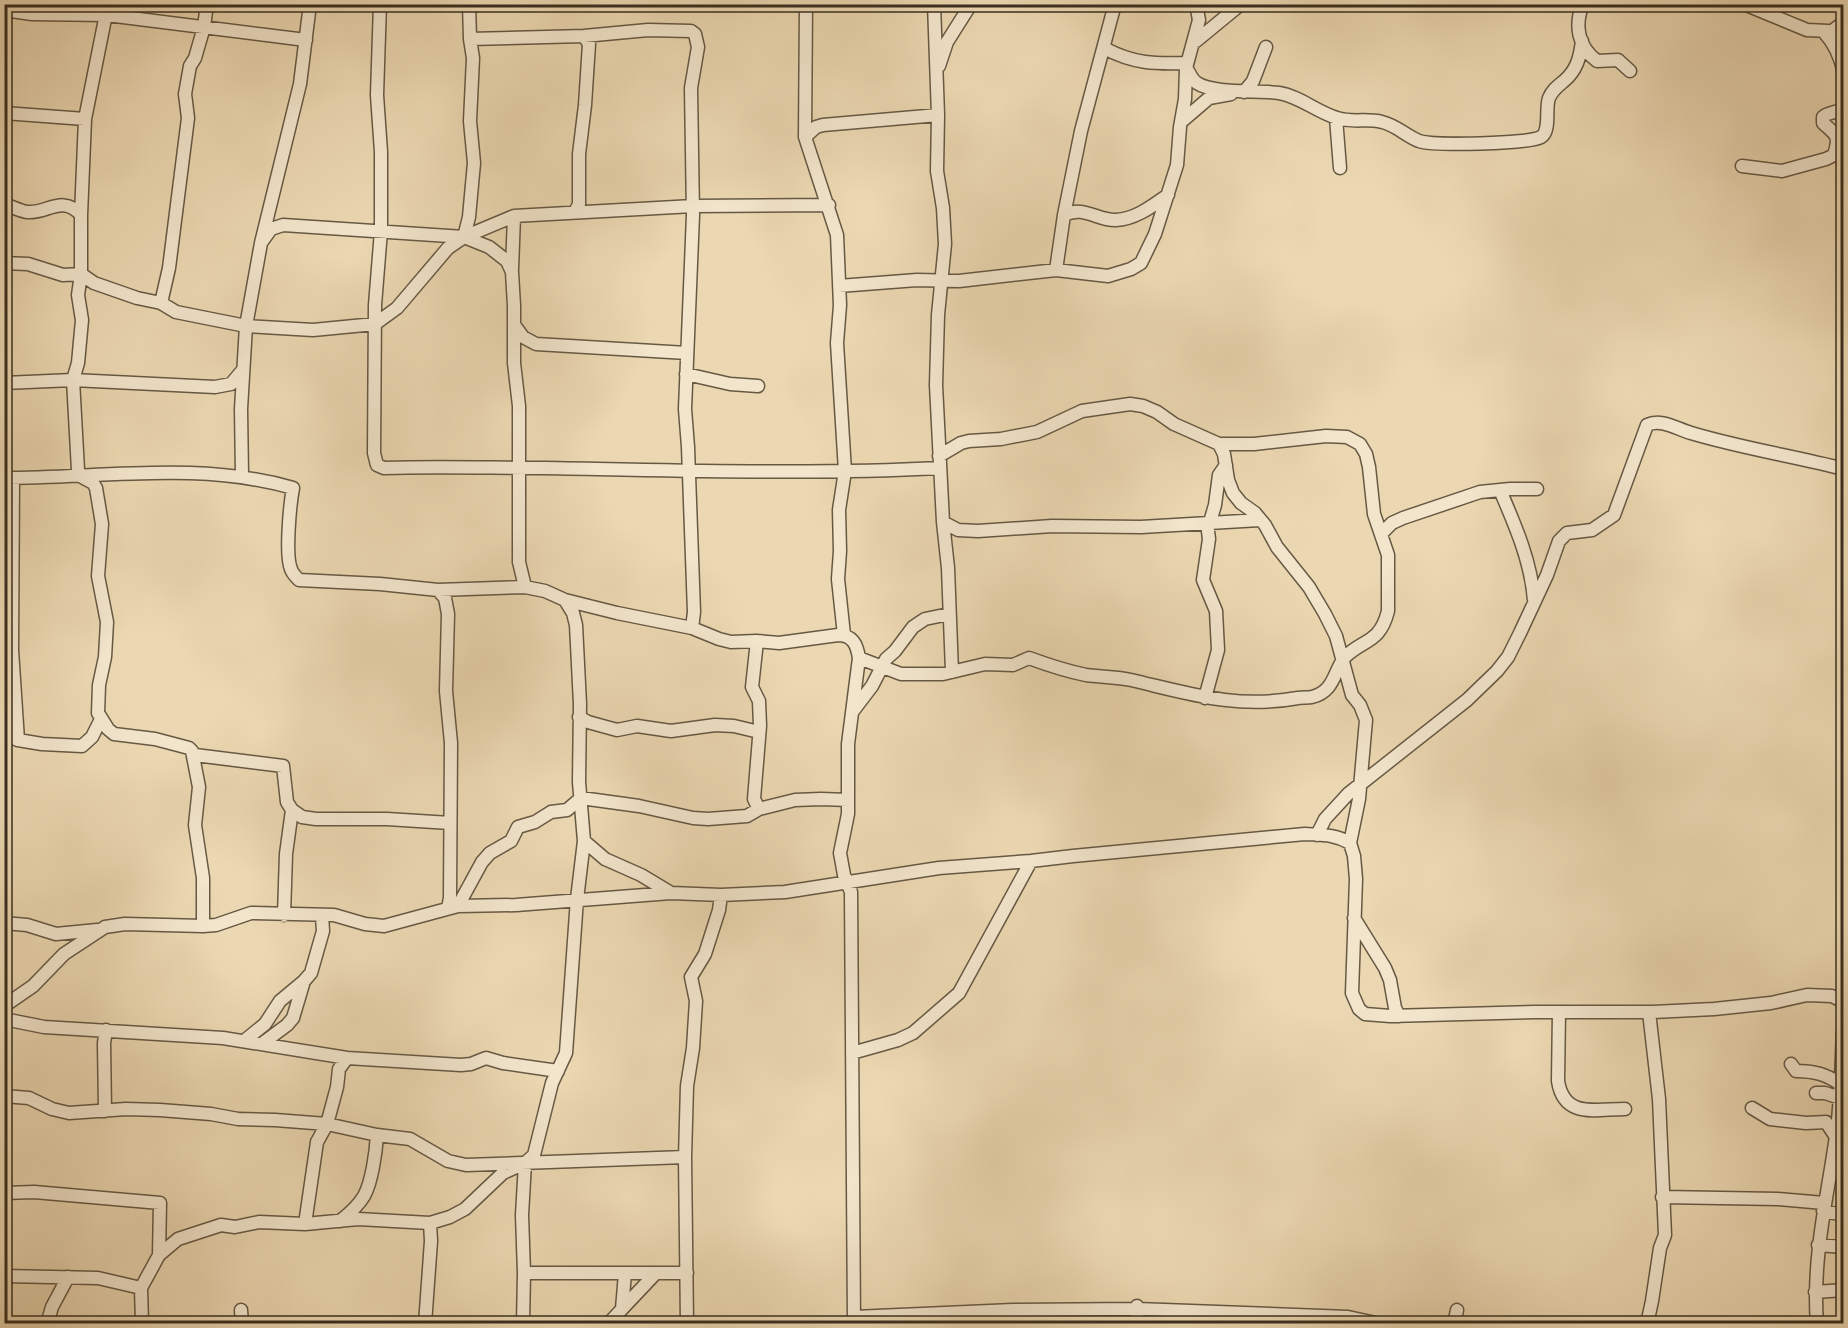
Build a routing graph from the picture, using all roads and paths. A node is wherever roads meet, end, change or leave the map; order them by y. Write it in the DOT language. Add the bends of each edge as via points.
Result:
graph roads {
  1 [pos="207,4"];
  2 [pos="310,4"];
  3 [pos="380,4"];
  4 [pos="469,4"];
  5 [pos="806,4"];
  6 [pos="934,4"];
  7 [pos="971,4"];
  8 [pos="1115,4"];
  9 [pos="1196,4"];
  10 [pos="1241,4"];
  11 [pos="1259,4"];
  12 [pos="1285,4"];
  13 [pos="1583,4"];
  14 [pos="1744,4"];
  15 [pos="4,10"];
  16 [pos="107,10"];
  17 [pos="1844,22"];
  18 [pos="204,27"];
  19 [pos="1827,32"];
  20 [pos="584,36"];
  21 [pos="1844,36"];
  22 [pos="470,39"];
  23 [pos="306,40"];
  24 [pos="1582,41"];
  25 [pos="1192,45"];
  26 [pos="1266,47"];
  27 [pos="1104,48"];
  28 [pos="1187,65"];
  29 [pos="1630,71"];
  30 [pos="936,73"];
  31 [pos="1844,74"];
  32 [pos="1243,92"];
  33 [pos="1844,107"];
  34 [pos="4,113"];
  35 [pos="938,115"];
  36 [pos="1336,118"];
  37 [pos="85,119"];
  38 [pos="1181,122"];
  39 [pos="806,137"];
  40 [pos="1742,166"];
  41 [pos="1340,168"];
  42 [pos="1168,195"];
  43 [pos="4,204"];
  44 [pos="829,205"];
  45 [pos="693,206"];
  46 [pos="575,213"];
  47 [pos="81,214"];
  48 [pos="1064,215"];
  49 [pos="514,216"];
  50 [pos="381,231"];
  51 [pos="464,237"];
  52 [pos="261,243"];
  53 [pos="4,263"];
  54 [pos="1056,270"];
  55 [pos="512,273"];
  56 [pos="81,274"];
  57 [pos="942,280"];
  58 [pos="839,286"];
  59 [pos="161,303"];
  60 [pos="375,324"];
  61 [pos="246,326"];
  62 [pos="515,327"];
  63 [pos="536,344"];
  64 [pos="687,353"];
  65 [pos="514,363"];
  66 [pos="242,371"];
  67 [pos="686,374"];
  68 [pos="73,381"];
  69 [pos="4,382"];
  70 [pos="758,386"];
  71 [pos="1219,444"];
  72 [pos="939,462"];
  73 [pos="1226,465"];
  74 [pos="518,468"];
  75 [pos="1844,469"];
  76 [pos="688,471"];
  77 [pos="845,471"];
  78 [pos="80,476"];
  79 [pos="242,476"];
  80 [pos="9,478"];
  81 [pos="1537,489"];
  82 [pos="1500,490"];
  83 [pos="1260,520"];
  84 [pos="943,522"];
  85 [pos="1208,522"];
  86 [pos="1382,533"];
  87 [pos="525,587"];
  88 [pos="438,590"];
  89 [pos="565,600"];
  90 [pos="1534,601"];
  91 [pos="949,614"];
  92 [pos="692,628"];
  93 [pos="844,635"];
  94 [pos="757,641"];
  95 [pos="8,650"];
  96 [pos="859,658"];
  97 [pos="1343,658"];
  98 [pos="882,666"];
  99 [pos="952,672"];
  100 [pos="1205,698"];
  101 [pos="852,711"];
  102 [pos="579,717"];
  103 [pos="101,719"];
  104 [pos="759,732"];
  105 [pos="4,735"];
  106 [pos="18,740"];
  107 [pos="195,755"];
  108 [pos="1360,785"];
  109 [pos="581,798"];
  110 [pos="848,800"];
  111 [pos="759,809"];
  112 [pos="292,810"];
  113 [pos="450,823"];
  114 [pos="1317,835"];
  115 [pos="584,841"];
  116 [pos="1350,843"];
  117 [pos="1031,861"];
  118 [pos="846,882"];
  119 [pos="671,893"];
  120 [pos="721,896"];
  121 [pos="577,899"];
  122 [pos="453,907"];
  123 [pos="284,915"];
  124 [pos="322,916"];
  125 [pos="1353,918"];
  126 [pos="4,923"];
  127 [pos="203,926"];
  128 [pos="98,930"];
  129 [pos="304,981"];
  130 [pos="1844,1002"];
  131 [pos="4,1006"];
  132 [pos="1559,1012"];
  133 [pos="1649,1012"];
  134 [pos="1399,1016"];
  135 [pos="1844,1016"];
  136 [pos="4,1019"];
  137 [pos="106,1030"];
  138 [pos="244,1041"];
  139 [pos="263,1044"];
  140 [pos="852,1053"];
  141 [pos="347,1058"];
  142 [pos="1842,1058"];
  143 [pos="1791,1064"];
  144 [pos="558,1071"];
  145 [pos="1840,1084"];
  146 [pos="1816,1093"];
  147 [pos="4,1096"];
  148 [pos="1840,1098"];
  149 [pos="1752,1108"];
  150 [pos="1625,1109"];
  151 [pos="105,1111"];
  152 [pos="327,1124"];
  153 [pos="377,1135"];
  154 [pos="1836,1137"];
  155 [pos="685,1157"];
  156 [pos="525,1162"];
  157 [pos="4,1193"];
  158 [pos="1662,1197"];
  159 [pos="1823,1207"];
  160 [pos="1844,1215"];
  161 [pos="339,1221"];
  162 [pos="430,1223"];
  163 [pos="305,1224"];
  164 [pos="1818,1245"];
  165 [pos="1844,1247"];
  166 [pos="159,1256"];
  167 [pos="524,1273"];
  168 [pos="626,1273"];
  169 [pos="656,1273"];
  170 [pos="687,1273"];
  171 [pos="4,1276"];
  172 [pos="68,1277"];
  173 [pos="141,1288"];
  174 [pos="1844,1290"];
  175 [pos="1815,1292"];
  176 [pos="1137,1308"];
  177 [pos="622,1309"];
  178 [pos="241,1310"];
  179 [pos="1456,1310"];
  180 [pos="854,1320"];
  181 [pos="47,1323"];
  182 [pos="142,1323"];
  183 [pos="242,1323"];
  184 [pos="425,1323"];
  185 [pos="523,1323"];
  186 [pos="608,1323"];
  187 [pos="687,1323"];
  188 [pos="1137,1323"];
  189 [pos="1380,1323"];
  190 [pos="1454,1323"];
  191 [pos="1647,1323"];
  192 [pos="1817,1323"];
  1 -- 18 [label="street"];
  2 -- 23 [label="street"];
  3 -- 50 [label="street" via="377,95"];
  4 -- 22 [label="street"];
  5 -- 39 [label="street"];
  6 -- 30 [label="street"];
  7 -- 30 [label="street" via="947,42"];
  8 -- 27 [label="street"];
  9 -- 25 [label="street" via="1199,20"];
  10 -- 25 [label="street"];
  11 -- 12 [label="street"];
  13 -- 24 [label="street" via="1578,27"];
  14 -- 19 [label="street" via="1788,24"];
  15 -- 16 [label="street" via="32,14"];
  16 -- 18 [label="street"];
  16 -- 37 [label="street"];
  17 -- 19 [label="street"];
  18 -- 23 [label="street"];
  18 -- 59 [label="street" via="185,94 188,118"];
  19 -- 21 [label="street"];
  19 -- 31 [label="street" via="1838,51"];
  20 -- 22 [label="street"];
  20 -- 45 [label="street" via="656,30 695,34 698,47 691,88"];
  20 -- 46 [label="street" via="588,44 585,105 579,154 579,204"];
  22 -- 51 [label="street" via="474,176"];
  23 -- 52 [label="street" via="297,100"];
  24 -- 29 [label="street" via="1597,61 1618,60"];
  24 -- 36 [label="street" via="1577,66 1550,95 1546,132 1540,138 1426,143 1382,122"];
  25 -- 28 [label="street"];
  26 -- 32 [label="street" via="1253,81"];
  27 -- 28 [label="street" via="1142,63"];
  27 -- 48 [label="street" via="1081,131"];
  28 -- 32 [label="street" via="1200,85"];
  28 -- 38 [label="street"];
  30 -- 35 [label="street"];
  32 -- 36 [label="street" via="1278,93"];
  32 -- 38 [label="street" via="1209,98"];
  33 -- 40 [label="street" via="1823,117 1823,123 1837,137 1834,155 1782,171"];
  34 -- 37 [label="street"];
  35 -- 39 [label="street" via="823,125"];
  35 -- 57 [label="street" via="937,171 945,244"];
  36 -- 41 [label="street"];
  37 -- 47 [label="street"];
  38 -- 42 [label="street" via="1177,165"];
  39 -- 44 [label="street"];
  42 -- 48 [label="street" via="1124,219 1079,212"];
  42 -- 54 [label="street" via="1155,234 1141,262 1131,270 1108,276"];
  43 -- 47 [label="street" via="27,212 68,206"];
  44 -- 45 [label="street"];
  44 -- 58 [label="street" via="837,236"];
  45 -- 46 [label="street"];
  45 -- 64 [label="street"];
  46 -- 49 [label="street"];
  47 -- 56 [label="street"];
  48 -- 54 [label="street"];
  49 -- 51 [label="street"];
  49 -- 55 [label="street"];
  50 -- 51 [label="street"];
  50 -- 52 [label="street" via="283,225 271,229"];
  50 -- 60 [label="street"];
  51 -- 55 [label="street" via="502,256"];
  51 -- 60 [label="street" via="448,248 397,308"];
  52 -- 61 [label="street"];
  53 -- 56 [label="street" via="28,264 63,275"];
  54 -- 57 [label="street" via="1002,278"];
  55 -- 62 [label="street"];
  56 -- 59 [label="street" via="94,283"];
  56 -- 68 [label="street" via="81,332"];
  57 -- 58 [label="street"];
  57 -- 72 [label="street" via="936,385"];
  58 -- 77 [label="street" via="837,343"];
  59 -- 61 [label="street" via="176,312"];
  60 -- 61 [label="street" via="313,330"];
  60 -- 74 [label="street" via="377,465"];
  61 -- 66 [label="street"];
  62 -- 63 [label="street"];
  62 -- 65 [label="street"];
  63 -- 64 [label="street"];
  63 -- 65 [label="street" via="523,349"];
  64 -- 67 [label="street"];
  65 -- 74 [label="street" via="519,406"];
  66 -- 68 [label="street" via="231,384 215,387"];
  66 -- 79 [label="street"];
  67 -- 70 [label="street"];
  67 -- 76 [label="street"];
  68 -- 69 [label="street"];
  68 -- 78 [label="street"];
  71 -- 72 [label="street" via="1157,412 1130,404 1082,411 1037,432 969,441"];
  71 -- 73 [label="street"];
  71 -- 86 [label="street" via="1326,436 1347,437 1360,444 1366,454 1374,514"];
  72 -- 77 [label="street" via="897,471"];
  72 -- 84 [label="street"];
  73 -- 83 [label="street" via="1233,493"];
  73 -- 85 [label="street" via="1219,475"];
  74 -- 76 [label="street"];
  74 -- 87 [label="street" via="519,562"];
  75 -- 90 [label="street" via="1700,436 1665,423 1650,423 1642,434 1614,515 1592,530 1567,533 1558,541"];
  76 -- 77 [label="street"];
  76 -- 92 [label="street"];
  77 -- 93 [label="street" via="839,510 838,579"];
  78 -- 79 [label="street"];
  78 -- 80 [label="street"];
  78 -- 103 [label="street" via="96,488 102,524 98,573 107,622 97,707"];
  79 -- 88 [label="street" via="293,488 288,553 291,569 299,580"];
  80 -- 95 [label="street"];
  81 -- 82 [label="street"];
  82 -- 86 [label="street" via="1480,492 1403,518"];
  82 -- 90 [label="street" via="1526,557"];
  83 -- 85 [label="street"];
  83 -- 97 [label="street" via="1309,587 1336,636"];
  84 -- 85 [label="street" via="958,530 978,531"];
  84 -- 91 [label="street"];
  85 -- 100 [label="street" via="1203,580 1216,611 1218,650"];
  86 -- 97 [label="street" via="1388,555 1386,619 1374,639"];
  87 -- 88 [label="street"];
  87 -- 89 [label="street"];
  88 -- 113 [label="street" via="445,598 448,614"];
  89 -- 92 [label="street"];
  89 -- 102 [label="street" via="576,625"];
  90 -- 108 [label="street" via="1508,657 1486,683"];
  91 -- 98 [label="street" via="917,624"];
  91 -- 99 [label="street"];
  92 -- 94 [label="street" via="731,642"];
  93 -- 94 [label="street" via="779,643"];
  93 -- 96 [label="street" via="857,645"];
  94 -- 104 [label="street" via="752,687 759,703"];
  95 -- 106 [label="street"];
  96 -- 98 [label="street"];
  96 -- 101 [label="street"];
  97 -- 100 [label="street" via="1331,684 1312,697 1261,702"];
  97 -- 108 [label="street" via="1352,695 1366,720"];
  98 -- 99 [label="street" via="901,674"];
  98 -- 101 [label="street"];
  99 -- 100 [label="street" via="985,664 1012,665 1027,658 1059,669"];
  101 -- 110 [label="street"];
  102 -- 104 [label="street" via="617,730 637,726 671,731 715,725"];
  102 -- 109 [label="street"];
  103 -- 106 [label="street" via="82,746"];
  103 -- 107 [label="street" via="114,734 155,739 189,748"];
  104 -- 111 [label="street" via="754,799"];
  105 -- 106 [label="street"];
  107 -- 112 [label="street" via="283,766 285,794"];
  107 -- 127 [label="street" via="199,797 195,825 203,879"];
  108 -- 114 [label="street" via="1325,819"];
  108 -- 116 [label="street"];
  109 -- 111 [label="street" via="708,819 747,816"];
  109 -- 115 [label="street"];
  109 -- 122 [label="street" via="567,810 551,812 518,827 511,841 485,858"];
  110 -- 111 [label="street" via="795,800"];
  110 -- 118 [label="street" via="840,853"];
  112 -- 113 [label="street" via="309,819"];
  112 -- 123 [label="street"];
  113 -- 122 [label="street"];
  114 -- 116 [label="street" via="1327,834"];
  114 -- 117 [label="street"];
  115 -- 119 [label="street" via="604,859"];
  115 -- 121 [label="street"];
  116 -- 125 [label="street" via="1356,879"];
  117 -- 118 [label="street" via="939,868"];
  117 -- 140 [label="street" via="959,993 913,1033"];
  118 -- 120 [label="street" via="785,892"];
  118 -- 140 [label="street" via="851,892"];
  119 -- 120 [label="street"];
  119 -- 121 [label="street"];
  120 -- 155 [label="street" via="705,954 691,977 696,1011 687,1086"];
  121 -- 122 [label="street"];
  121 -- 144 [label="street" via="566,1053"];
  122 -- 124 [label="street" via="384,926"];
  123 -- 124 [label="street"];
  123 -- 127 [label="street" via="246,914"];
  124 -- 129 [label="street" via="323,931 311,973"];
  125 -- 134 [label="street" via="1385,968"];
  125 -- 134 [label="street" via="1354,1001 1365,1014"];
  126 -- 128 [label="street" via="56,934"];
  127 -- 128 [label="street" via="124,924"];
  128 -- 131 [label="street"];
  129 -- 138 [label="street"];
  129 -- 139 [label="street" via="293,1018"];
  130 -- 133 [label="street" via="1832,996 1807,994 1771,1003"];
  132 -- 133 [label="street"];
  132 -- 134 [label="street"];
  132 -- 150 [label="street" via="1558,1081 1565,1101 1574,1109"];
  133 -- 158 [label="street" via="1659,1099"];
  135 -- 142 [label="street"];
  136 -- 137 [label="street" via="44,1027"];
  137 -- 138 [label="street"];
  137 -- 151 [label="street"];
  138 -- 139 [label="street"];
  139 -- 141 [label="street"];
  140 -- 180 [label="street"];
  141 -- 144 [label="street" via="461,1065 486,1058"];
  141 -- 152 [label="street" via="339,1069"];
  142 -- 145 [label="street"];
  143 -- 145 [label="street" via="1797,1071 1823,1074"];
  144 -- 156 [label="street" via="548,1095 536,1150"];
  145 -- 148 [label="street"];
  146 -- 148 [label="street"];
  147 -- 151 [label="street" via="29,1098 60,1112"];
  148 -- 154 [label="street"];
  149 -- 154 [label="street" via="1770,1119 1826,1122"];
  151 -- 152 [label="street" via="160,1110"];
  152 -- 153 [label="street"];
  152 -- 163 [label="street" via="317,1142"];
  153 -- 156 [label="street" via="410,1139 448,1161 466,1165"];
  153 -- 161 [label="street" via="366,1192 352,1212"];
  154 -- 159 [label="street"];
  155 -- 156 [label="street"];
  155 -- 170 [label="street"];
  156 -- 162 [label="street" via="503,1173 465,1209"];
  156 -- 167 [label="street"];
  157 -- 166 [label="street" via="160,1203"];
  158 -- 159 [label="street" via="1778,1198"];
  158 -- 191 [label="street" via="1665,1235"];
  159 -- 160 [label="street"];
  159 -- 164 [label="street"];
  161 -- 162 [label="street"];
  161 -- 163 [label="street"];
  162 -- 184 [label="street"];
  163 -- 166 [label="street" via="221,1225 178,1239"];
  164 -- 165 [label="street"];
  164 -- 175 [label="street"];
  166 -- 173 [label="street"];
  167 -- 168 [label="street"];
  167 -- 185 [label="street"];
  168 -- 169 [label="street"];
  168 -- 177 [label="street"];
  169 -- 170 [label="street"];
  169 -- 177 [label="street"];
  170 -- 187 [label="street"];
  171 -- 172 [label="street"];
  172 -- 173 [label="street" via="98,1278"];
  172 -- 181 [label="street"];
  173 -- 182 [label="street"];
  174 -- 175 [label="street"];
  175 -- 192 [label="street"];
  176 -- 180 [label="street" via="1013,1310"];
  176 -- 188 [label="street"];
  176 -- 189 [label="street" via="1348,1317"];
  177 -- 186 [label="street"];
  178 -- 183 [label="street"];
  179 -- 190 [label="street"];
}
